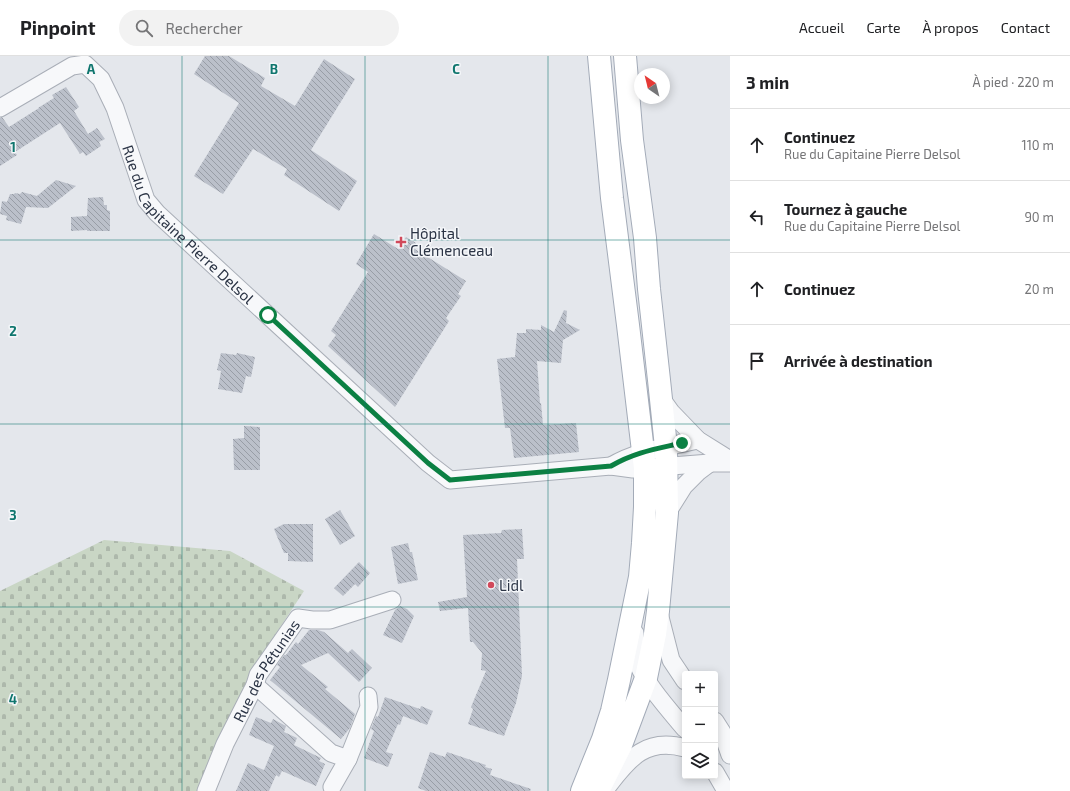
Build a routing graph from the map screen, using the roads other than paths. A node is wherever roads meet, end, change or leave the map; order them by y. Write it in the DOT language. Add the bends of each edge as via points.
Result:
graph roads {
  1 [pos="598,56"];
  2 [pos="625,56"];
  3 [pos="87,60"];
  4 [pos="0,108"];
  5 [pos="661,398"];
  6 [pos="698,440"];
  7 [pos="666,457"];
  8 [pos="644,460"];
  9 [pos="730,461"];
  10 [pos="710,463"];
  11 [pos="667,513"];
  12 [pos="640,577"];
  13 [pos="392,600"];
  14 [pos="658,611"];
  15 [pos="682,676"];
  16 [pos="646,678"];
  17 [pos="255,685"];
  18 [pos="368,696"];
  19 [pos="682,725"];
  20 [pos="718,726"];
  21 [pos="682,747"];
  22 [pos="730,755"];
  23 [pos="348,759"];
  24 [pos="718,777"];
  25 [pos="332,787"];
  26 [pos="206,791"];
  27 [pos="582,791"];
  28 [pos="598,791"];
  29 [pos="605,791"];
  30 [pos="726,791"];
  1 -- 8 [label="main road" via="613,206"];
  2 -- 5 [label="main road"];
  3 -- 4 [label="street, Rue du Capitaine Pierre Delsol"];
  3 -- 8 [label="street, Rue du Capitaine Pierre Delsol" via="101,79 115,108 146,200 157,213 444,476 450,480 611,466 632,455"];
  5 -- 6 [label="street"];
  5 -- 7 [label="main road"];
  6 -- 7 [label="street"];
  6 -- 9 [label="street"];
  7 -- 8 [label="street, Rue du Capitaine Pierre Delsol"];
  7 -- 10 [label="street"];
  7 -- 11 [label="main road"];
  8 -- 12 [label="main road" via="645,507"];
  9 -- 10 [label="street"];
  10 -- 11 [label="street" via="684,486"];
  11 -- 14 [label="main road"];
  12 -- 16 [label="street" via="634,653"];
  12 -- 27 [label="main road" via="612,712"];
  13 -- 17 [label="street, Rue des Pétunias" via="330,620 298,618 258,675"];
  14 -- 15 [label="street" via="671,660"];
  14 -- 16 [label="main road"];
  16 -- 19 [label="street"];
  16 -- 28 [label="main road" via="621,745"];
  17 -- 23 [label="street" via="331,753"];
  17 -- 26 [label="street, Rue des Pétunias" via="225,744"];
  18 -- 23 [label="street" via="369,707"];
  20 -- 22 [label="street"];
  21 -- 29 [label="street" via="663,744 641,752 625,764"];
  23 -- 25 [label="street"];
  24 -- 30 [label="street"];
}
